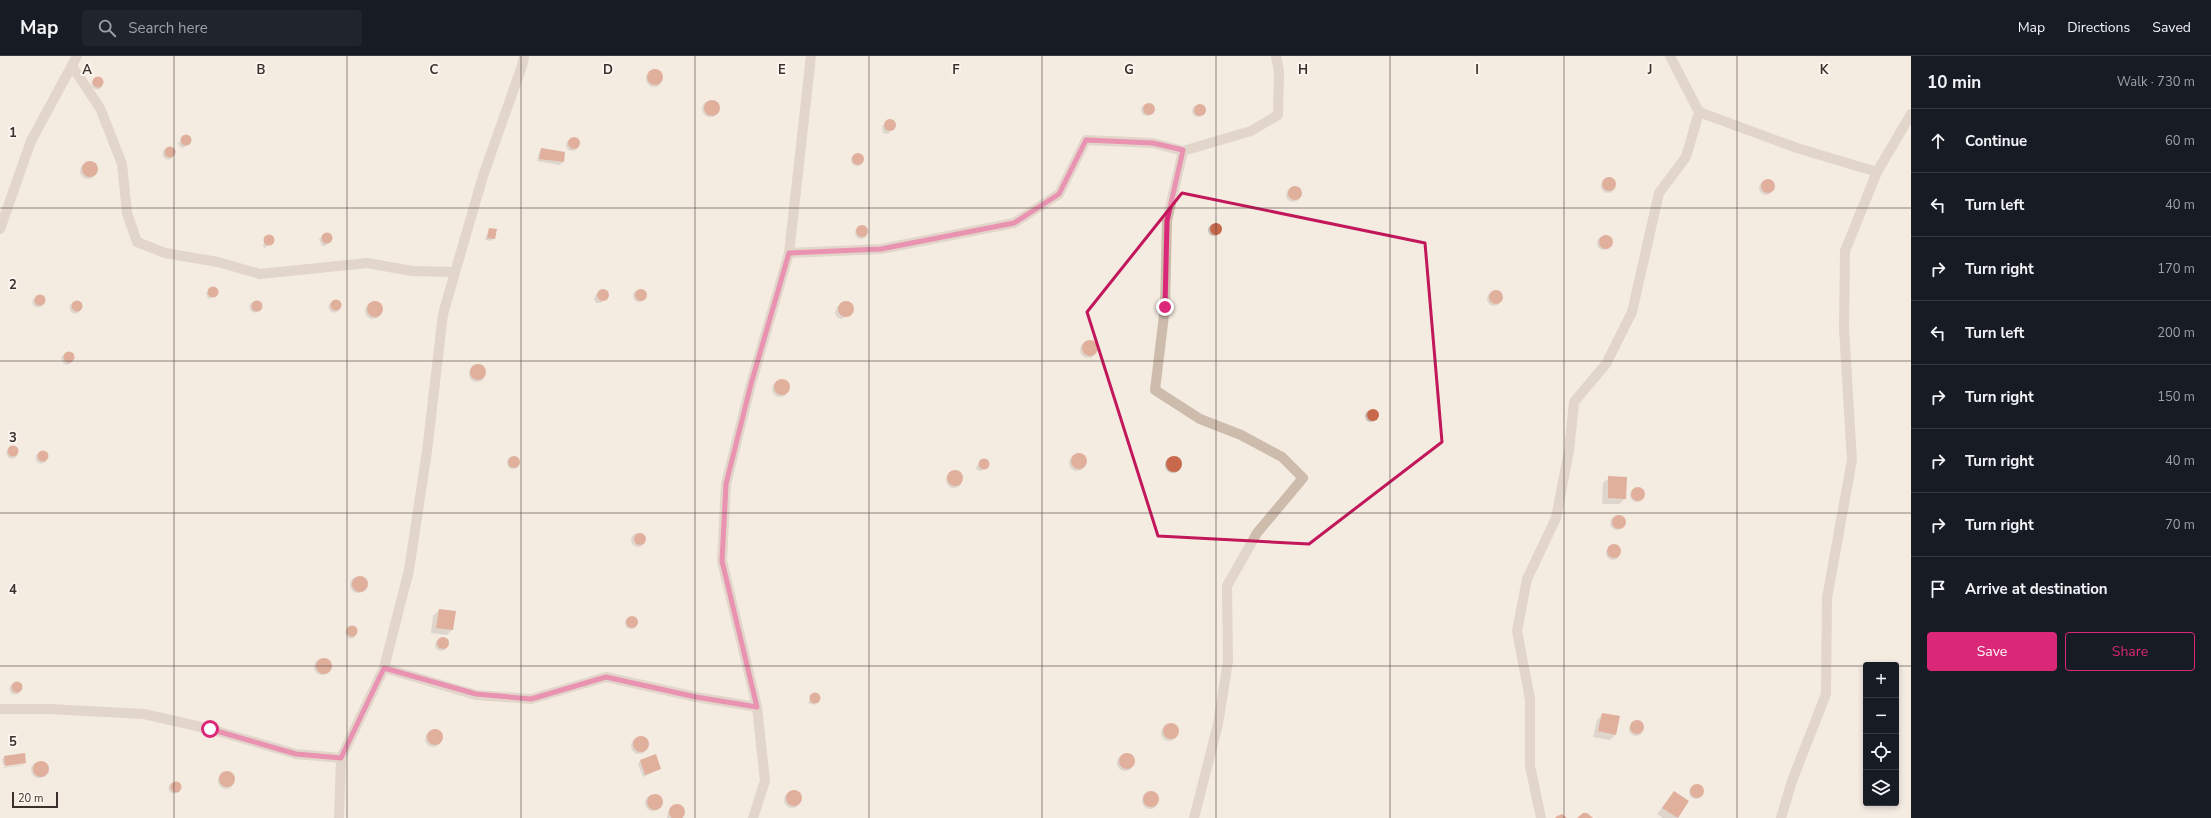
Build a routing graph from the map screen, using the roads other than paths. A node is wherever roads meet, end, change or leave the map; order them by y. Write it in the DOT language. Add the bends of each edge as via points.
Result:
graph roads {
  1 [pos="77,56"];
  2 [pos="524,56"];
  3 [pos="811,56"];
  4 [pos="1276,56"];
  5 [pos="1670,56"];
  6 [pos="72,66"];
  7 [pos="1699,112"];
  8 [pos="1911,114"];
  9 [pos="1183,150"];
  10 [pos="1877,172"];
  11 [pos="0,229"];
  12 [pos="789,253"];
  13 [pos="455,272"];
  14 [pos="384,668"];
  15 [pos="757,707"];
  16 [pos="0,709"];
  17 [pos="341,758"];
  18 [pos="339,818"];
  19 [pos="753,818"];
  20 [pos="1194,818"];
  21 [pos="1541,818"];
  22 [pos="1781,818"];
  1 -- 6 [label="street"];
  2 -- 13 [label="street" via="483,176"];
  3 -- 12 [label="street"];
  4 -- 9 [label="street" via="1279,71 1278,114 1251,131"];
  5 -- 7 [label="street"];
  6 -- 11 [label="street" via="31,141"];
  6 -- 13 [label="street" via="100,108 122,164 127,213 137,242 165,253 218,262 260,274 367,263 412,271"];
  7 -- 10 [label="street" via="1797,148"];
  7 -- 21 [label="street" via="1686,157 1659,194 1632,312 1606,364 1574,402 1569,451 1556,518 1527,579 1517,631 1530,699 1530,766"];
  8 -- 10 [label="street"];
  9 -- 12 [label="street" via="1153,143 1086,140 1059,194 1014,223 881,249"];
  9 -- 20 [label="street" via="1167,221 1165,307 1155,390 1200,419 1241,435 1282,456 1303,478 1257,533 1227,586 1228,661 1218,724"];
  10 -- 22 [label="street" via="1845,251 1844,329 1852,460 1827,598 1826,694 1792,781"];
  12 -- 15 [label="street" via="751,384 726,484 722,561"];
  13 -- 14 [label="street" via="443,314 410,570"];
  14 -- 15 [label="street" via="476,694 531,699 606,677 696,697"];
  14 -- 17 [label="street"];
  15 -- 19 [label="street" via="765,781"];
  16 -- 17 [label="street" via="144,714 210,729 296,754"];
  17 -- 18 [label="street"];
}
